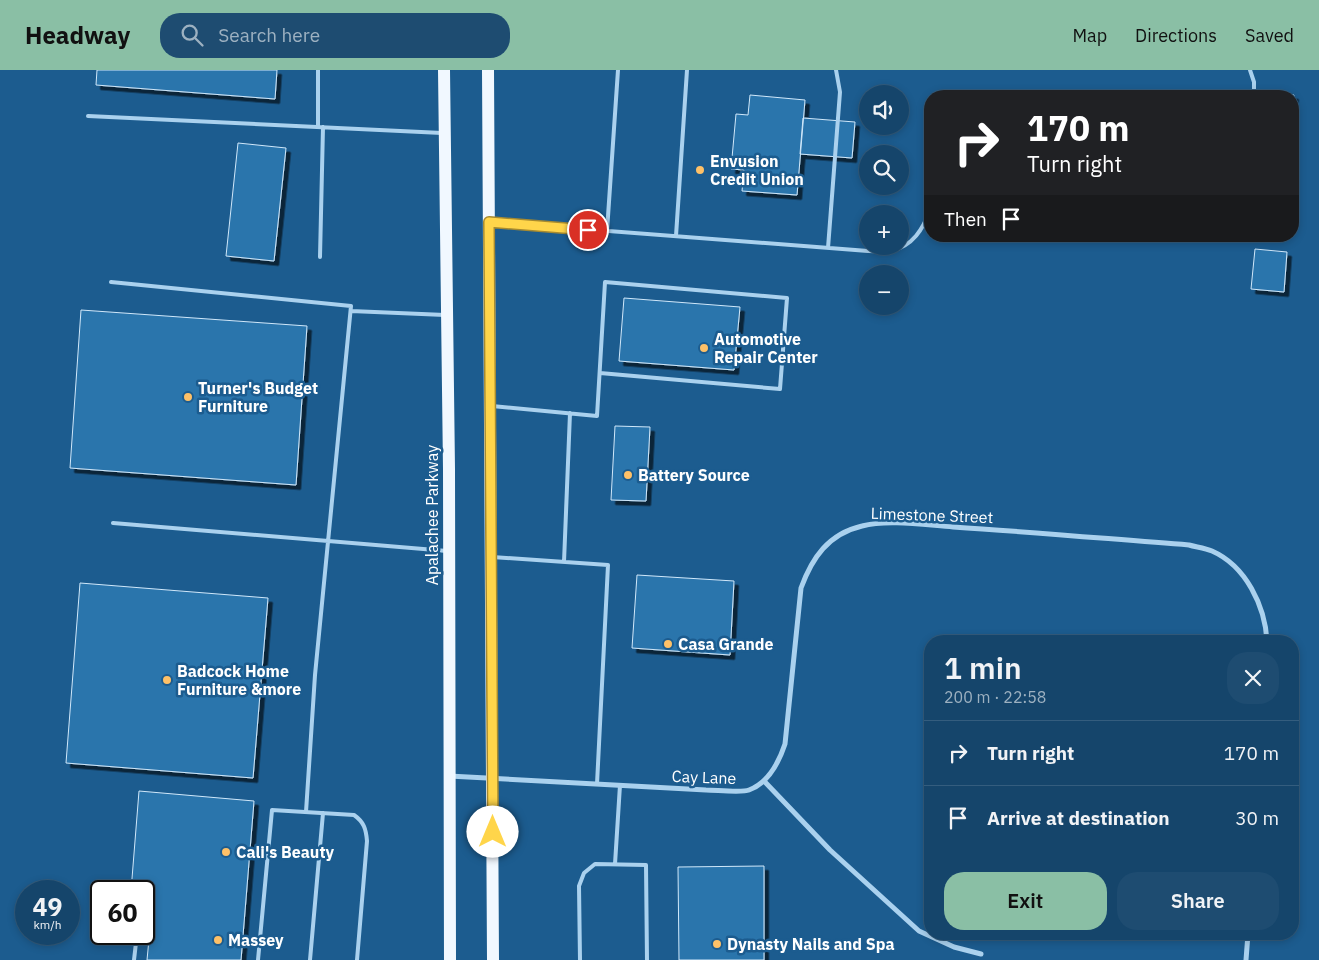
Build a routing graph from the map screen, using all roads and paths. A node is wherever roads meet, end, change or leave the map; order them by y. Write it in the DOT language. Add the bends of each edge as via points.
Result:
graph roads {
  1 [pos="318,70"];
  2 [pos="444,70"];
  3 [pos="488,70"];
  4 [pos="618,70"];
  5 [pos="688,70"];
  6 [pos="836,70"];
  7 [pos="1250,70"];
  8 [pos="1254,90"];
  9 [pos="88,116"];
  10 [pos="318,127"];
  11 [pos="323,127"];
  12 [pos="445,133"];
  13 [pos="489,222"];
  14 [pos="924,227"];
  15 [pos="607,231"];
  16 [pos="676,236"];
  17 [pos="828,248"];
  18 [pos="320,257"];
  19 [pos="111,282"];
  20 [pos="351,310"];
  21 [pos="447,315"];
  22 [pos="600,373"];
  23 [pos="490,406"];
  24 [pos="570,413"];
  25 [pos="113,523"];
  26 [pos="328,540"];
  27 [pos="448,551"];
  28 [pos="491,557"];
  29 [pos="564,562"];
  30 [pos="1266,635"];
  31 [pos="449,776"];
  32 [pos="493,777"];
  33 [pos="764,781"];
  34 [pos="597,784"];
  35 [pos="620,785"];
  36 [pos="306,812"];
  37 [pos="323,813"];
  38 [pos="615,864"];
  39 [pos="924,933"];
  40 [pos="939,940"];
  41 [pos="1248,940"];
  42 [pos="136,945"];
  43 [pos="981,954"];
  44 [pos="134,960"];
  45 [pos="258,960"];
  46 [pos="310,960"];
  47 [pos="357,960"];
  48 [pos="450,960"];
  49 [pos="493,960"];
  50 [pos="580,960"];
  51 [pos="647,960"];
  52 [pos="1246,960"];
  1 -- 10 [label="lane"];
  2 -- 12 [label="main road, Apalachee Parkway"];
  3 -- 13 [label="main road"];
  4 -- 15 [label="lane"];
  5 -- 16 [label="lane"];
  6 -- 17 [label="lane" via="840,92"];
  7 -- 8 [label="lane"];
  9 -- 10 [label="lane"];
  10 -- 11 [label="lane"];
  11 -- 12 [label="lane"];
  11 -- 18 [label="lane"];
  12 -- 21 [label="main road, Apalachee Parkway"];
  13 -- 15 [label="lane"];
  13 -- 23 [label="main road"];
  14 -- 17 [label="lane" via="911,242 891,251"];
  15 -- 16 [label="lane"];
  16 -- 17 [label="lane"];
  19 -- 20 [label="lane" via="352,306"];
  20 -- 21 [label="lane"];
  20 -- 26 [label="lane"];
  21 -- 27 [label="main road, Apalachee Parkway"];
  22 -- 22 [label="lane" via="780,389 787,298 605,282"];
  22 -- 24 [label="lane" via="597,416"];
  23 -- 24 [label="lane"];
  23 -- 28 [label="main road"];
  24 -- 29 [label="lane"];
  25 -- 26 [label="lane"];
  26 -- 27 [label="lane"];
  26 -- 36 [label="lane"];
  27 -- 31 [label="main road, Apalachee Parkway"];
  28 -- 29 [label="lane"];
  28 -- 32 [label="main road"];
  29 -- 34 [label="lane" via="608,566"];
  30 -- 33 [label="street, Limestone Street" via="1261,611 1249,584 1232,564 1212,552 1189,545 882,523 854,528 823,547 809,567 801,588 784,744 779,760"];
  31 -- 32 [label="street, Cay Lane"];
  31 -- 48 [label="main road, Apalachee Parkway"];
  32 -- 34 [label="street, Cay Lane"];
  32 -- 49 [label="main road"];
  33 -- 35 [label="street, Cay Lane" via="748,791"];
  33 -- 39 [label="street" via="830,850"];
  34 -- 35 [label="street, Cay Lane"];
  35 -- 38 [label="lane"];
  36 -- 37 [label="lane"];
  36 -- 45 [label="lane" via="272,810"];
  37 -- 46 [label="lane"];
  37 -- 47 [label="lane" via="354,815 366,829"];
  38 -- 50 [label="lane" via="595,864 584,873 580,886"];
  38 -- 51 [label="lane" via="646,865"];
  40 -- 43 [label="street"];
  41 -- 52 [label="street"];
  42 -- 44 [label="lane"];
}
